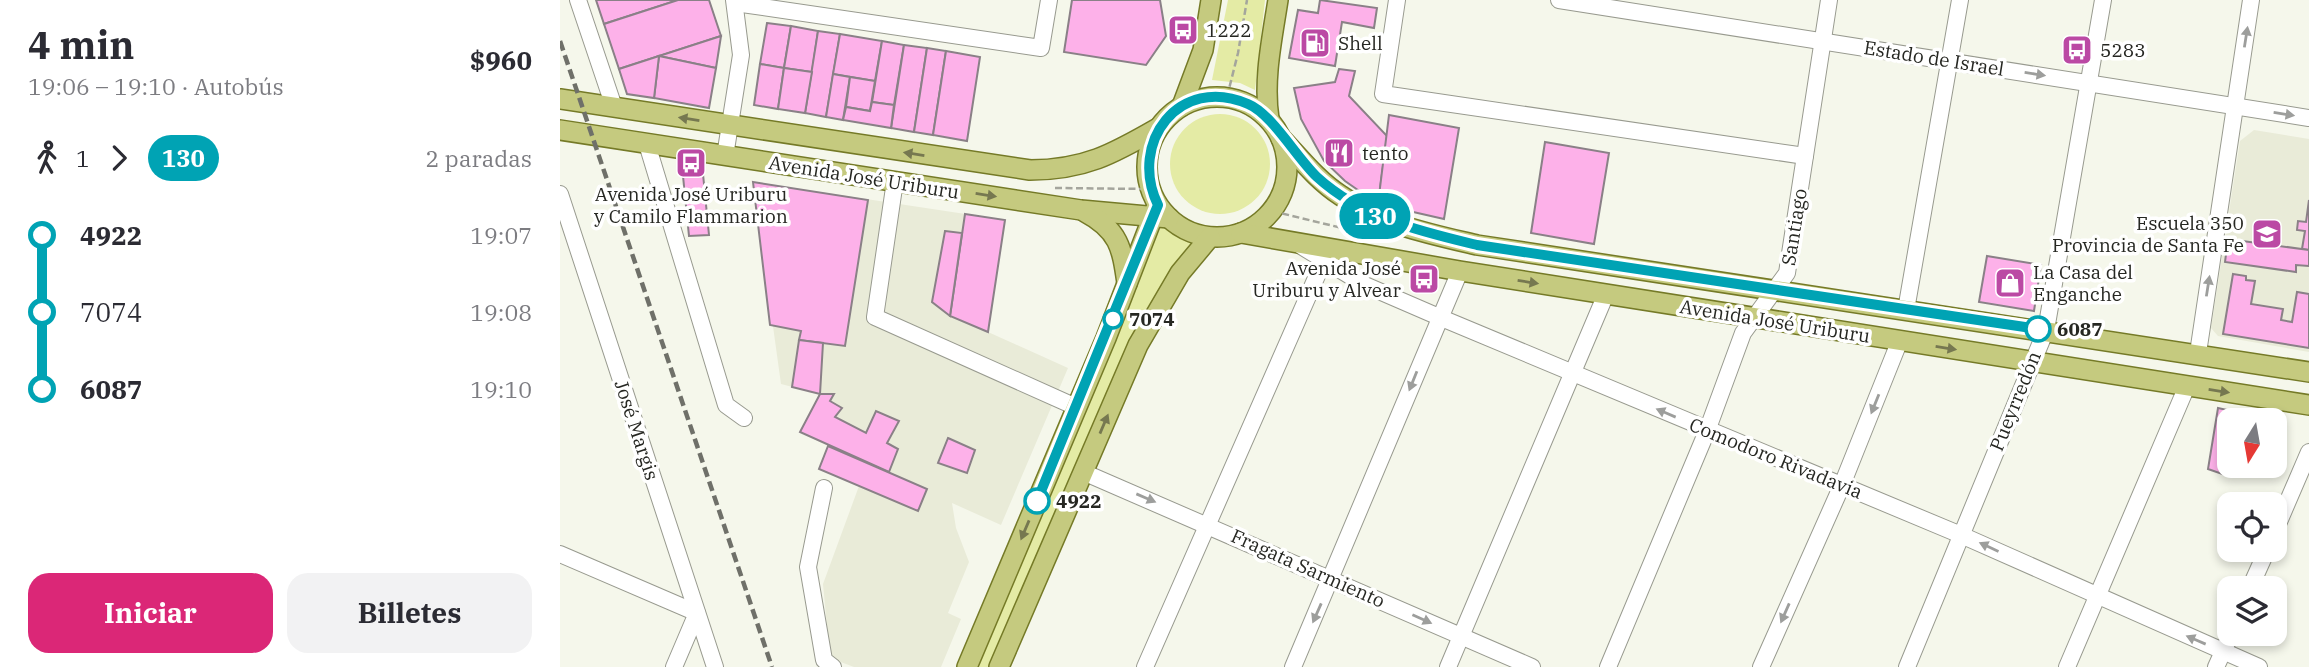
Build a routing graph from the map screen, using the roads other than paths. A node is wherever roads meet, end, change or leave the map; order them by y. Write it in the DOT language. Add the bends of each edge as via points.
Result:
graph roads {
  1 [pos="578,0"];
  2 [pos="1049,0"];
  3 [pos="1211,0"];
  4 [pos="1278,0"];
  5 [pos="1397,0"];
  6 [pos="1559,0"];
  7 [pos="1829,0"];
  8 [pos="1960,0"];
  9 [pos="2103,0"];
  10 [pos="2251,0"];
  11 [pos="734,1"];
  12 [pos="1823,41"];
  13 [pos="1951,61"];
  14 [pos="2091,83"];
  15 [pos="560,99"];
  16 [pos="1182,106"];
  17 [pos="2235,106"];
  18 [pos="614,107"];
  19 [pos="2309,118"];
  20 [pos="1269,120"];
  21 [pos="730,125"];
  22 [pos="1158,128"];
  23 [pos="560,130"];
  24 [pos="1282,138"];
  25 [pos="647,144"];
  26 [pos="725,156"];
  27 [pos="1805,156"];
  28 [pos="895,181"];
  29 [pos="560,198"];
  30 [pos="1081,210"];
  31 [pos="1160,214"];
  32 [pos="1241,233"];
  33 [pos="1210,237"];
  34 [pos="1326,254"];
  35 [pos="1461,271"];
  36 [pos="1127,285"];
  37 [pos="1775,290"];
  38 [pos="1606,294"];
  39 [pos="1906,310"];
  40 [pos="1439,317"];
  41 [pos="1756,318"];
  42 [pos="2046,330"];
  43 [pos="1900,340"];
  44 [pos="2198,353"];
  45 [pos="2031,361"];
  46 [pos="2309,372"];
  47 [pos="1574,373"];
  48 [pos="2186,386"];
  49 [pos="2309,405"];
  50 [pos="1076,407"];
  51 [pos="744,418"];
  52 [pos="1707,431"];
  53 [pos="2309,453"];
  54 [pos="1083,472"];
  55 [pos="1842,485"];
  56 [pos="824,488"];
  57 [pos="2287,503"];
  58 [pos="1209,525"];
  59 [pos="1961,535"];
  60 [pos="560,555"];
  61 [pos="1332,579"];
  62 [pos="2096,597"];
  63 [pos="697,613"];
  64 [pos="1462,637"];
  65 [pos="2219,659"];
  66 [pos="828,663"];
  67 [pos="674,667"];
  68 [pos="715,667"];
  69 [pos="967,667"];
  70 [pos="999,667"];
  71 [pos="1145,667"];
  72 [pos="1293,667"];
  73 [pos="1448,667"];
  74 [pos="1532,667"];
  75 [pos="1608,667"];
  76 [pos="1761,667"];
  77 [pos="1907,667"];
  78 [pos="2067,667"];
  79 [pos="2259,667"];
  1 -- 18 [label="street"];
  2 -- 11 [label="street" via="1041,48"];
  3 -- 16 [label="main road" via="1203,50"];
  4 -- 20 [label="main road" via="1268,74"];
  5 -- 27 [label="street" via="1383,94"];
  6 -- 12 [label="street, Estado de Israel"];
  7 -- 12 [label="street, Santiago"];
  8 -- 13 [label="street"];
  9 -- 14 [label="street, Pueyrredón"];
  17 -- 10 [label="street, one-way"];
  11 -- 21 [label="street" via="741,55"];
  12 -- 13 [label="street, Estado de Israel"];
  12 -- 27 [label="street, Santiago"];
  13 -- 14 [label="street, Estado de Israel, one-way"];
  13 -- 39 [label="street"];
  14 -- 17 [label="street, Estado de Israel"];
  14 -- 42 [label="street, Pueyrredón"];
  15 -- 18 [label="main road, Avenida José Uriburu"];
  16 -- 20 [label="main road" via="1204,98 1227,97 1250,105"];
  16 -- 22 [label="main road"];
  17 -- 19 [label="street, Estado de Israel, one-way"];
  44 -- 17 [label="street, one-way"];
  21 -- 18 [label="main road, Avenida José Uriburu, one-way"];
  20 -- 24 [label="main road"];
  22 -- 21 [label="main road, Avenida José Uriburu, one-way" via="1112,155 1080,167 1042,170"];
  21 -- 26 [label="street"];
  22 -- 31 [label="main road" via="1147,158 1150,189"];
  23 -- 25 [label="main road, Avenida José Uriburu"];
  24 -- 32 [label="main road" via="1288,163 1284,189 1272,211"];
  24 -- 37 [label="main road, Avenida José Uriburu" via="1340,196 1407,228 1477,245"];
  25 -- 26 [label="main road, Avenida José Uriburu"];
  25 -- 51 [label="street" via="726,405"];
  26 -- 28 [label="main road, Avenida José Uriburu"];
  27 -- 37 [label="street, Santiago" via="1787,273"];
  28 -- 30 [label="main road, Avenida José Uriburu, one-way"];
  28 -- 50 [label="street" via="875,317"];
  29 -- 63 [label="street, José Margis"];
  30 -- 31 [label="main road, Avenida José Uriburu"];
  30 -- 36 [label="main road" via="1098,219 1122,244"];
  31 -- 33 [label="main road" via="1184,229"];
  31 -- 36 [label="main road"];
  32 -- 33 [label="main road"];
  32 -- 34 [label="main road, Avenida José Uriburu"];
  54 -- 33 [label="main road, one-way" via="1138,345 1180,273"];
  34 -- 35 [label="main road, Avenida José Uriburu"];
  34 -- 40 [label="street, Comodoro Rivadavia" via="1365,285"];
  34 -- 58 [label="street"];
  35 -- 38 [label="main road, Avenida José Uriburu, one-way"];
  35 -- 40 [label="street"];
  36 -- 50 [label="main road"];
  37 -- 39 [label="main road, Avenida José Uriburu"];
  37 -- 41 [label="street, Santiago"];
  38 -- 41 [label="main road, Avenida José Uriburu"];
  38 -- 47 [label="street"];
  39 -- 42 [label="main road, Avenida José Uriburu"];
  40 -- 47 [label="street, Comodoro Rivadavia"];
  40 -- 61 [label="street, one-way"];
  41 -- 43 [label="main road, Avenida José Uriburu"];
  41 -- 52 [label="street, Santiago" via="1743,333"];
  42 -- 44 [label="main road, Avenida José Uriburu"];
  42 -- 45 [label="street, Pueyrredón"];
  43 -- 45 [label="main road, Avenida José Uriburu, one-way"];
  43 -- 55 [label="street, one-way"];
  44 -- 46 [label="main road, Avenida José Uriburu"];
  45 -- 48 [label="main road, Avenida José Uriburu"];
  45 -- 59 [label="street, Pueyrredón"];
  52 -- 47 [label="street, Comodoro Rivadavia, one-way"];
  47 -- 64 [label="street"];
  48 -- 49 [label="main road, Avenida José Uriburu, one-way"];
  48 -- 62 [label="street"];
  50 -- 69 [label="main road, one-way"];
  52 -- 55 [label="street, Comodoro Rivadavia"];
  52 -- 75 [label="street, Santiago"];
  53 -- 57 [label="street"];
  54 -- 58 [label="street, Fragata Sarmiento, one-way"];
  54 -- 70 [label="main road"];
  55 -- 59 [label="street, Comodoro Rivadavia"];
  55 -- 76 [label="street, one-way"];
  56 -- 66 [label="street" via="808,567"];
  58 -- 61 [label="street, Fragata Sarmiento"];
  58 -- 71 [label="street"];
  62 -- 59 [label="street, Comodoro Rivadavia, one-way"];
  59 -- 77 [label="street, Pueyrredón"];
  60 -- 63 [label="street"];
  61 -- 64 [label="street, Fragata Sarmiento, one-way"];
  61 -- 72 [label="street, one-way"];
  65 -- 62 [label="street, Comodoro Rivadavia, one-way"];
  62 -- 78 [label="street"];
  63 -- 67 [label="street"];
  63 -- 68 [label="street, José Margis"];
  64 -- 73 [label="street"];
  64 -- 74 [label="street, Fragata Sarmiento"];
  65 -- 79 [label="street, Comodoro Rivadavia"];
}
